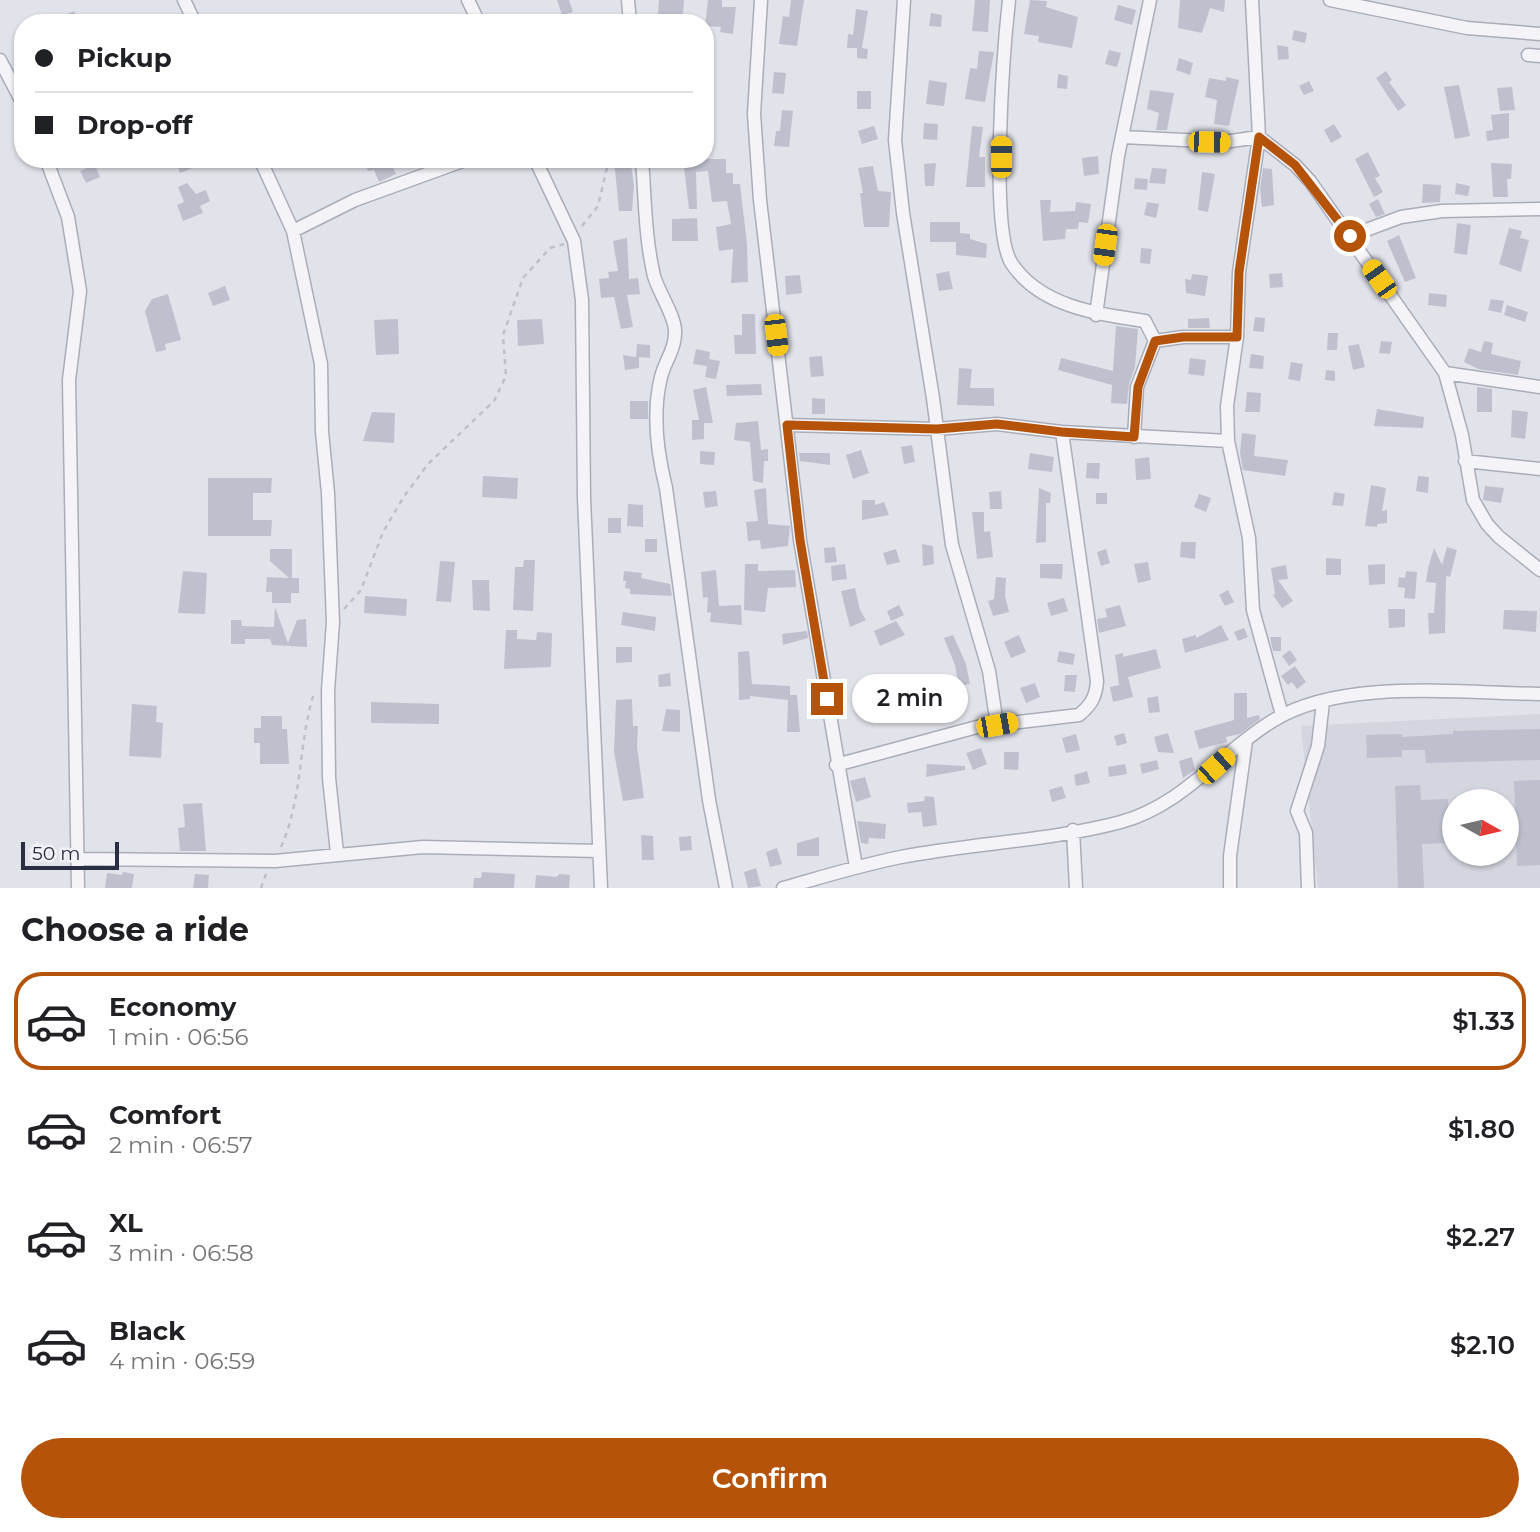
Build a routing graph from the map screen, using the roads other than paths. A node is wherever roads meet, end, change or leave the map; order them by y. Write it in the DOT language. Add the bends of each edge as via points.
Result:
graph roads {
  1 [pos="761,0"];
  2 [pos="904,0"];
  3 [pos="1009,0"];
  4 [pos="1150,0"];
  5 [pos="1252,0"];
  6 [pos="1330,0"];
  7 [pos="1540,34"];
  8 [pos="0,60"];
  9 [pos="14,87"];
  10 [pos="1124,137"];
  11 [pos="1259,137"];
  12 [pos="50,168"];
  13 [pos="264,168"];
  14 [pos="443,168"];
  15 [pos="538,168"];
  16 [pos="643,168"];
  17 [pos="1540,209"];
  18 [pos="293,231"];
  19 [pos="1350,236"];
  20 [pos="1096,315"];
  21 [pos="1237,337"];
  22 [pos="1155,341"];
  23 [pos="1445,373"];
  24 [pos="1540,387"];
  25 [pos="787,425"];
  26 [pos="937,429"];
  27 [pos="1062,432"];
  28 [pos="1134,437"];
  29 [pos="1228,441"];
  30 [pos="1465,461"];
  31 [pos="1540,469"];
  32 [pos="1540,569"];
  33 [pos="1540,694"];
  34 [pos="1324,702"];
  35 [pos="1282,715"];
  36 [pos="997,725"];
  37 [pos="1245,741"];
  38 [pos="836,765"];
  39 [pos="1073,830"];
  40 [pos="598,851"];
  41 [pos="337,853"];
  42 [pos="79,859"];
  43 [pos="856,867"];
  44 [pos="78,888"];
  45 [pos="601,888"];
  46 [pos="726,888"];
  47 [pos="783,888"];
  48 [pos="1076,888"];
  49 [pos="1230,888"];
  50 [pos="1308,888"];
  1 -- 25 [label="street" via="756,155"];
  2 -- 26 [label="street" via="895,139"];
  3 -- 20 [label="street" via="1002,58 1004,242 1011,264 1035,287"];
  4 -- 10 [label="street"];
  5 -- 11 [label="street"];
  6 -- 7 [label="street" via="1467,28"];
  8 -- 9 [label="street"];
  10 -- 11 [label="street" via="1214,142"];
  10 -- 20 [label="street"];
  11 -- 19 [label="street" via="1295,165"];
  11 -- 21 [label="street" via="1239,272"];
  12 -- 42 [label="street" via="68,217 80,291 69,380"];
  13 -- 18 [label="street"];
  14 -- 18 [label="street" via="355,200"];
  15 -- 40 [label="street" via="574,241 584,328 584,498"];
  16 -- 46 [label="street" via="649,252 676,334 661,377 658,456"];
  17 -- 19 [label="street" via="1442,211 1401,217"];
  18 -- 41 [label="street" via="321,364 333,622 329,778"];
  19 -- 23 [label="street"];
  20 -- 22 [label="street" via="1145,321"];
  21 -- 22 [label="street"];
  21 -- 29 [label="street" via="1227,406"];
  22 -- 28 [label="street" via="1138,387"];
  23 -- 24 [label="street"];
  23 -- 30 [label="street"];
  25 -- 26 [label="street"];
  25 -- 38 [label="street" via="800,540"];
  26 -- 27 [label="street" via="997,424"];
  26 -- 36 [label="street" via="952,545 989,671"];
  27 -- 28 [label="street"];
  27 -- 36 [label="street" via="1096,695 1079,715"];
  28 -- 29 [label="street"];
  29 -- 35 [label="street" via="1249,538 1253,610"];
  30 -- 31 [label="street"];
  30 -- 32 [label="street" via="1473,500 1487,524"];
  33 -- 34 [label="street" via="1383,694"];
  34 -- 35 [label="street"];
  34 -- 50 [label="street" via="1318,746 1297,811 1306,833"];
  35 -- 37 [label="street"];
  36 -- 38 [label="street" via="935,736"];
  37 -- 39 [label="street" via="1166,802 1122,821"];
  37 -- 49 [label="street"];
  38 -- 43 [label="street"];
  39 -- 43 [label="street"];
  39 -- 48 [label="street"];
  40 -- 41 [label="street" via="423,847"];
  40 -- 45 [label="street"];
  41 -- 42 [label="street" via="275,861"];
  42 -- 44 [label="street"];
  43 -- 47 [label="street"];
}
